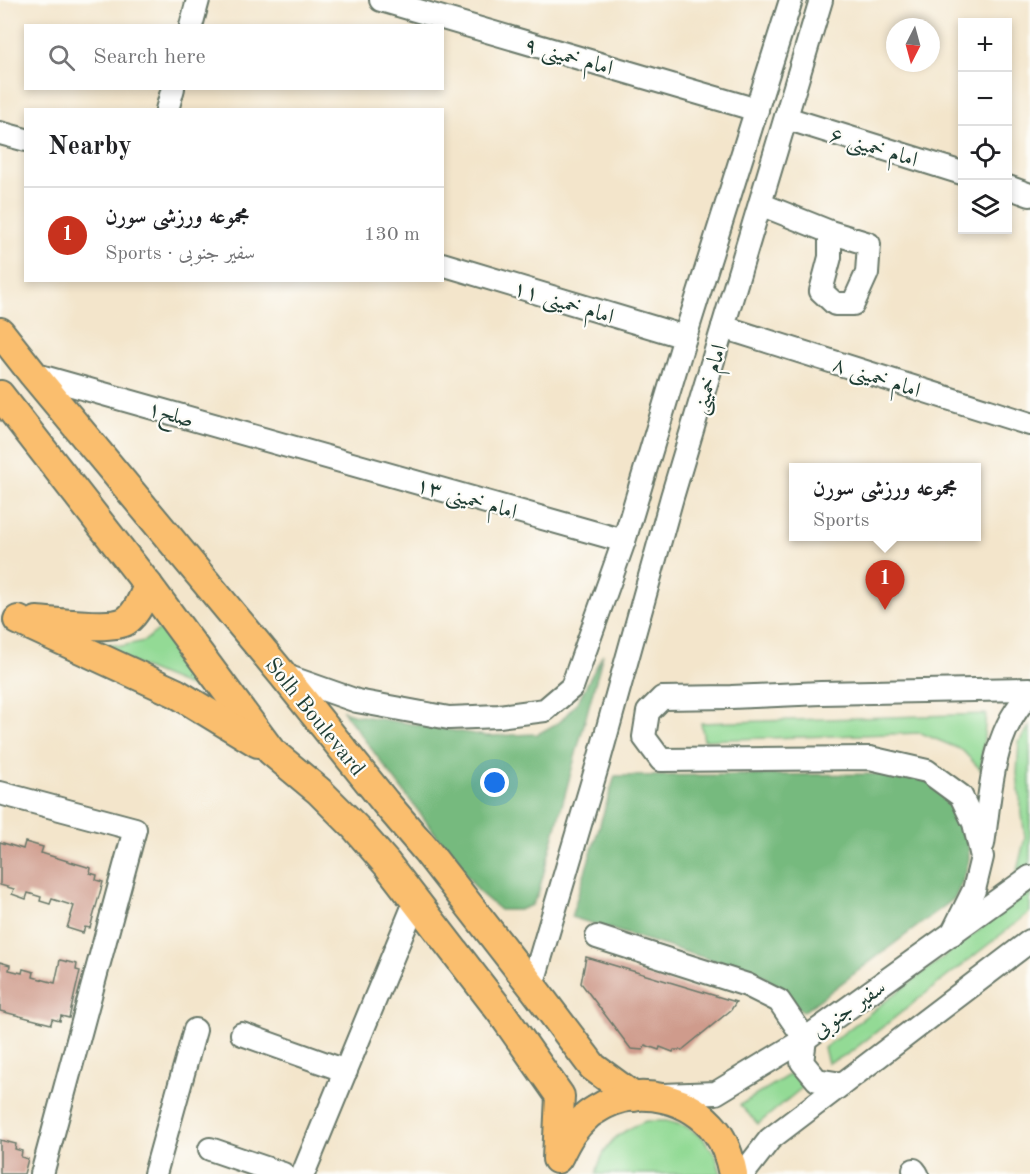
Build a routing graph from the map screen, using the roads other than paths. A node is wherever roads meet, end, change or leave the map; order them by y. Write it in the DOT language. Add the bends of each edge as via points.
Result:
graph roads {
  1 [pos="198,0"];
  2 [pos="381,0"];
  3 [pos="791,0"];
  4 [pos="821,0"];
  5 [pos="192,24"];
  6 [pos="172,90"];
  7 [pos="168,108"];
  8 [pos="757,110"];
  9 [pos="786,118"];
  10 [pos="0,133"];
  11 [pos="24,139"];
  12 [pos="958,171"];
  13 [pos="1012,189"];
  14 [pos="1030,195"];
  15 [pos="760,204"];
  16 [pos="830,232"];
  17 [pos="444,265"];
  18 [pos="723,327"];
  19 [pos="0,332"];
  20 [pos="686,337"];
  21 [pos="33,374"];
  22 [pos="0,395"];
  23 [pos="1030,424"];
  24 [pos="310,453"];
  25 [pos="641,486"];
  26 [pos="672,497"];
  27 [pos="624,541"];
  28 [pos="148,585"];
  29 [pos="9,618"];
  30 [pos="283,675"];
  31 [pos="1030,688"];
  32 [pos="1030,694"];
  33 [pos="271,751"];
  34 [pos="0,793"];
  35 [pos="982,857"];
  36 [pos="1030,878"];
  37 [pos="416,900"];
  38 [pos="952,934"];
  39 [pos="597,937"];
  40 [pos="1030,941"];
  41 [pos="532,986"];
  42 [pos="195,1030"];
  43 [pos="242,1035"];
  44 [pos="805,1039"];
  45 [pos="346,1071"];
  46 [pos="842,1084"];
  47 [pos="642,1096"];
  48 [pos="210,1149"];
  49 [pos="556,1166"];
  50 [pos="42,1174"];
  51 [pos="155,1174"];
  52 [pos="283,1174"];
  53 [pos="303,1174"];
  54 [pos="733,1174"];
  55 [pos="743,1174"];
  1 -- 5 [label="street"];
  2 -- 8 [label="street, امام خمینی ۹"];
  3 -- 8 [label="street, امام خمینی"];
  4 -- 9 [label="street, امام خمینی"];
  6 -- 7 [label="street"];
  8 -- 20 [label="street, امام خمینی"];
  9 -- 12 [label="street, امام خمینی ۶"];
  9 -- 15 [label="street, امام خمینی"];
  10 -- 11 [label="street"];
  13 -- 14 [label="street"];
  15 -- 16 [label="street"];
  15 -- 18 [label="street, امام خمینی"];
  17 -- 20 [label="street, امام خمینی ۱۱"];
  18 -- 23 [label="street, امام خمینی ۸"];
  18 -- 26 [label="street, امام خمینی"];
  19 -- 21 [label="main road, Solh Boulevard"];
  20 -- 25 [label="street, امام خمینی"];
  21 -- 24 [label="street, ۱صلح"];
  21 -- 30 [label="main road, Solh Boulevard"];
  22 -- 28 [label="main road, Solh Boulevard"];
  24 -- 27 [label="street, امام خمینی ۱۳"];
  25 -- 26 [label="street"];
  25 -- 27 [label="street, امام خمینی"];
  26 -- 41 [label="street, امام خمینی"];
  27 -- 30 [label="street, امام خمینی" via="572,687 545,711 449,718 357,701"];
  28 -- 29 [label="main road" via="140,605 126,621 106,626"];
  28 -- 33 [label="main road, Solh Boulevard"];
  29 -- 33 [label="main road" via="176,693"];
  30 -- 41 [label="main road, Solh Boulevard"];
  31 -- 35 [label="street" via="662,698 648,711 644,737 661,760 870,758 927,771 962,796"];
  32 -- 35 [label="street" via="1009,721 995,759"];
  33 -- 37 [label="main road, Solh Boulevard" via="355,827"];
  34 -- 50 [label="street" via="135,830"];
  35 -- 38 [label="street" via="974,891"];
  36 -- 38 [label="street, سفیر جنوبی"];
  37 -- 45 [label="street"];
  37 -- 49 [label="main road, Solh Boulevard" via="560,1096"];
  38 -- 44 [label="street, سفیر جنوبی"];
  39 -- 44 [label="street" via="747,985 779,1001"];
  40 -- 46 [label="street"];
  41 -- 47 [label="main road, Solh Boulevard" via="593,1067"];
  42 -- 51 [label="street"];
  43 -- 45 [label="street"];
  44 -- 46 [label="street" via="802,1062 817,1080"];
  44 -- 47 [label="street, سفیر جنوبی" via="716,1093"];
  45 -- 53 [label="street"];
  46 -- 55 [label="street" via="770,1139"];
  47 -- 49 [label="main road" via="615,1100 590,1113 570,1133"];
  47 -- 54 [label="main road" via="671,1099 696,1112 717,1132 730,1156"];
  48 -- 52 [label="street"];
}
